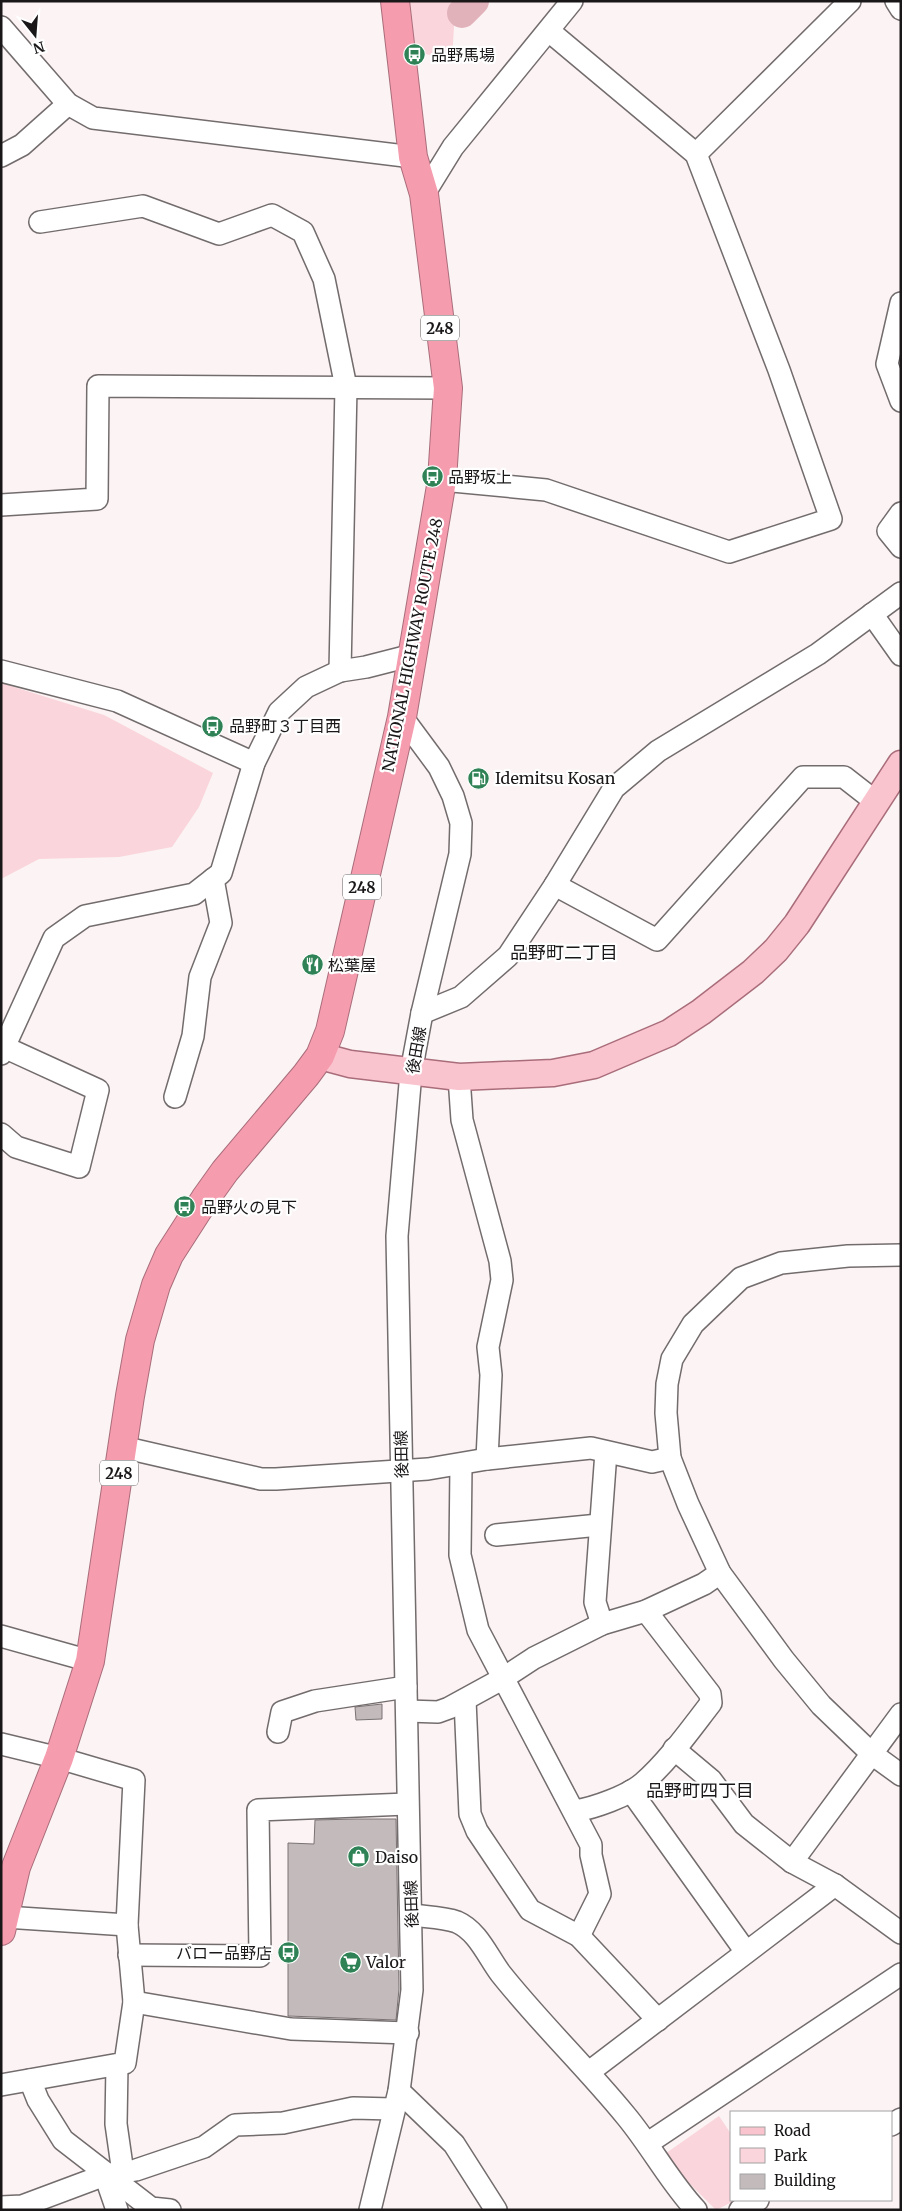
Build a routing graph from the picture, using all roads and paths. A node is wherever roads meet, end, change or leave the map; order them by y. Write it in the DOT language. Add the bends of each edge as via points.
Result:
graph roads {
  1 [pos="396,1"];
  2 [pos="572,1"];
  3 [pos="850,1"];
  4 [pos="896,1"];
  5 [pos="901,9"];
  6 [pos="1,27"];
  7 [pos="549,32"];
  8 [pos="68,104"];
  9 [pos="696,154"];
  10 [pos="1,156"];
  11 [pos="413,158"];
  12 [pos="424,194"];
  13 [pos="40,222"];
  14 [pos="901,303"];
  15 [pos="346,388"];
  16 [pos="448,388"];
  17 [pos="901,401"];
  18 [pos="442,480"];
  19 [pos="1,505"];
  20 [pos="901,513"];
  21 [pos="901,547"];
  22 [pos="901,593"];
  23 [pos="872,614"];
  24 [pos="901,654"];
  25 [pos="413,655"];
  26 [pos="1,671"];
  27 [pos="340,671"];
  28 [pos="402,717"];
  29 [pos="254,763"];
  30 [pos="901,764"];
  31 [pos="876,802"];
  32 [pos="214,879"];
  33 [pos="554,886"];
  34 [pos="422,1013"];
  35 [pos="3,1051"];
  36 [pos="320,1056"];
  37 [pos="411,1072"];
  38 [pos="458,1077"];
  39 [pos="175,1097"];
  40 [pos="1,1134"];
  41 [pos="901,1255"];
  42 [pos="122,1447"];
  43 [pos="606,1452"];
  44 [pos="670,1458"];
  45 [pos="487,1459"];
  46 [pos="461,1465"];
  47 [pos="402,1471"];
  48 [pos="599,1525"];
  49 [pos="496,1535"];
  50 [pos="720,1573"];
  51 [pos="646,1611"];
  52 [pos="602,1624"];
  53 [pos="1,1636"];
  54 [pos="90,1661"];
  55 [pos="502,1679"];
  56 [pos="406,1687"];
  57 [pos="465,1700"];
  58 [pos="407,1711"];
  59 [pos="901,1714"];
  60 [pos="278,1732"];
  61 [pos="1,1744"];
  62 [pos="674,1749"];
  63 [pos="872,1754"];
  64 [pos="58,1758"];
  65 [pos="901,1775"];
  66 [pos="632,1791"];
  67 [pos="407,1804"];
  68 [pos="574,1811"];
  69 [pos="792,1862"];
  70 [pos="9,1871"];
  71 [pos="835,1885"];
  72 [pos="412,1915"];
  73 [pos="3,1924"];
  74 [pos="127,1925"];
  75 [pos="901,1933"];
  76 [pos="579,1936"];
  77 [pos="746,1952"];
  78 [pos="130,1954"];
  79 [pos="901,1974"];
  80 [pos="134,2002"];
  81 [pos="658,2020"];
  82 [pos="408,2033"];
  83 [pos="117,2064"];
  84 [pos="589,2072"];
  85 [pos="30,2080"];
  86 [pos="1,2085"];
  87 [pos="396,2100"];
  88 [pos="648,2143"];
  89 [pos="114,2174"];
  90 [pos="756,2201"];
  91 [pos="1,2207"];
  92 [pos="116,2210"];
  93 [pos="170,2210"];
  94 [pos="370,2210"];
  95 [pos="496,2210"];
  96 [pos="696,2210"];
  97 [pos="740,2210"];
  1 -- 11 [label="highway, NATIONAL HIGHWAY ROUTE 248 / 248"];
  2 -- 7 [label="street"];
  3 -- 9 [label="street"];
  4 -- 5 [label="street"];
  6 -- 8 [label="street"];
  7 -- 9 [label="street"];
  7 -- 12 [label="street" via="453,147"];
  8 -- 10 [label="street" via="22,145"];
  8 -- 11 [label="street" via="93,118"];
  9 -- 18 [label="street" via="779,370 831,519 729,552 546,490"];
  11 -- 12 [label="highway, NATIONAL HIGHWAY ROUTE 248 / 248"];
  12 -- 16 [label="highway, NATIONAL HIGHWAY ROUTE 248 / 248"];
  13 -- 15 [label="street" via="143,206 219,234 272,215 303,232 324,279"];
  14 -- 17 [label="street" via="887,364"];
  15 -- 16 [label="street"];
  15 -- 19 [label="street" via="98,386 97,499"];
  15 -- 27 [label="street"];
  16 -- 18 [label="highway, NATIONAL HIGHWAY ROUTE 248 / 248"];
  18 -- 25 [label="highway, NATIONAL HIGHWAY ROUTE 248 / 248"];
  20 -- 21 [label="street" via="888,531"];
  22 -- 23 [label="street"];
  23 -- 24 [label="street"];
  23 -- 33 [label="street" via="818,654 658,751 621,782 614,788"];
  25 -- 27 [label="street"];
  25 -- 28 [label="highway, NATIONAL HIGHWAY ROUTE 248 / 248"];
  26 -- 29 [label="street" via="117,701"];
  27 -- 29 [label="street" via="306,687 279,712"];
  28 -- 34 [label="street, 後田線" via="439,767 461,823 460,854"];
  28 -- 36 [label="highway, NATIONAL HIGHWAY ROUTE 248 / 248" via="330,1031"];
  29 -- 32 [label="street" via="221,873"];
  30 -- 31 [label="main road"];
  31 -- 33 [label="street" via="844,777 804,777 657,940"];
  31 -- 38 [label="main road" via="797,924 776,950 701,1012 669,1033 594,1065 553,1073"];
  32 -- 35 [label="street" via="194,894 84,916 54,938"];
  32 -- 39 [label="street" via="221,923 200,977 193,1036"];
  33 -- 34 [label="street" via="508,956 461,997"];
  34 -- 37 [label="street, 後田線"];
  35 -- 40 [label="street" via="98,1090 79,1167 16,1147"];
  36 -- 37 [label="main road" via="350,1064"];
  36 -- 42 [label="highway, NATIONAL HIGHWAY ROUTE 248 / 248" via="225,1171 169,1255 156,1285 140,1340"];
  37 -- 38 [label="main road"];
  37 -- 47 [label="street, 後田線" via="397,1236"];
  38 -- 45 [label="street" via="462,1120 500,1261 502,1280 488,1347 491,1375"];
  41 -- 44 [label="street" via="781,1262 741,1278 693,1324 672,1359 666,1414"];
  42 -- 47 [label="street" via="261,1479"];
  42 -- 54 [label="highway, NATIONAL HIGHWAY ROUTE 248 / 248"];
  43 -- 44 [label="street" via="652,1462"];
  43 -- 45 [label="street" via="591,1448"];
  43 -- 48 [label="street"];
  44 -- 50 [label="street"];
  45 -- 46 [label="street"];
  46 -- 47 [label="street"];
  46 -- 55 [label="street" via="460,1555 478,1630"];
  47 -- 56 [label="street, 後田線"];
  48 -- 49 [label="street"];
  48 -- 52 [label="street" via="595,1602"];
  50 -- 51 [label="street"];
  50 -- 63 [label="street" via="821,1705"];
  51 -- 52 [label="street"];
  51 -- 62 [label="street" via="710,1694 711,1703"];
  52 -- 55 [label="street" via="534,1658"];
  53 -- 54 [label="street"];
  54 -- 64 [label="highway, NATIONAL HIGHWAY ROUTE 248 / 248"];
  55 -- 57 [label="street"];
  55 -- 68 [label="street"];
  56 -- 58 [label="street, 後田線"];
  56 -- 60 [label="street" via="315,1701 282,1712"];
  57 -- 58 [label="street" via="438,1712"];
  57 -- 76 [label="street" via="470,1814 477,1831 530,1910"];
  58 -- 67 [label="street, 後田線"];
  59 -- 63 [label="street"];
  61 -- 64 [label="street"];
  62 -- 66 [label="street"];
  62 -- 69 [label="street" via="711,1780 744,1824"];
  63 -- 65 [label="street"];
  63 -- 69 [label="street"];
  64 -- 70 [label="highway, NATIONAL HIGHWAY ROUTE 248 / 248"];
  64 -- 74 [label="street" via="134,1780"];
  66 -- 68 [label="street"];
  66 -- 77 [label="street"];
  67 -- 72 [label="street, 後田線"];
  67 -- 78 [label="street" via="258,1810 260,1956"];
  68 -- 76 [label="street" via="591,1845 600,1894"];
  69 -- 71 [label="street"];
  70 -- 73 [label="highway, NATIONAL HIGHWAY ROUTE 248 / 248"];
  71 -- 75 [label="street"];
  71 -- 77 [label="street"];
  72 -- 82 [label="street, 後田線" via="412,1990"];
  72 -- 84 [label="street" via="457,1922 472,1932 500,1973"];
  73 -- 74 [label="street"];
  74 -- 78 [label="street"];
  76 -- 81 [label="street"];
  77 -- 81 [label="street"];
  78 -- 80 [label="street"];
  79 -- 88 [label="street"];
  80 -- 82 [label="street" via="291,2028"];
  80 -- 83 [label="street" via="125,2063"];
  81 -- 84 [label="street"];
  82 -- 87 [label="street, 後田線"];
  83 -- 85 [label="street"];
  83 -- 89 [label="street"];
  84 -- 88 [label="street"];
  85 -- 86 [label="street"];
  85 -- 89 [label="street" via="38,2100 63,2140"];
  87 -- 89 [label="street" via="284,2123 235,2125 204,2147"];
  87 -- 94 [label="street, 後田線"];
  87 -- 95 [label="street" via="454,2144"];
  88 -- 96 [label="street" via="677,2190"];
  89 -- 91 [label="street" via="22,2206"];
  89 -- 92 [label="street"];
  89 -- 93 [label="street" via="151,2208"];
  90 -- 97 [label="street"];
}
